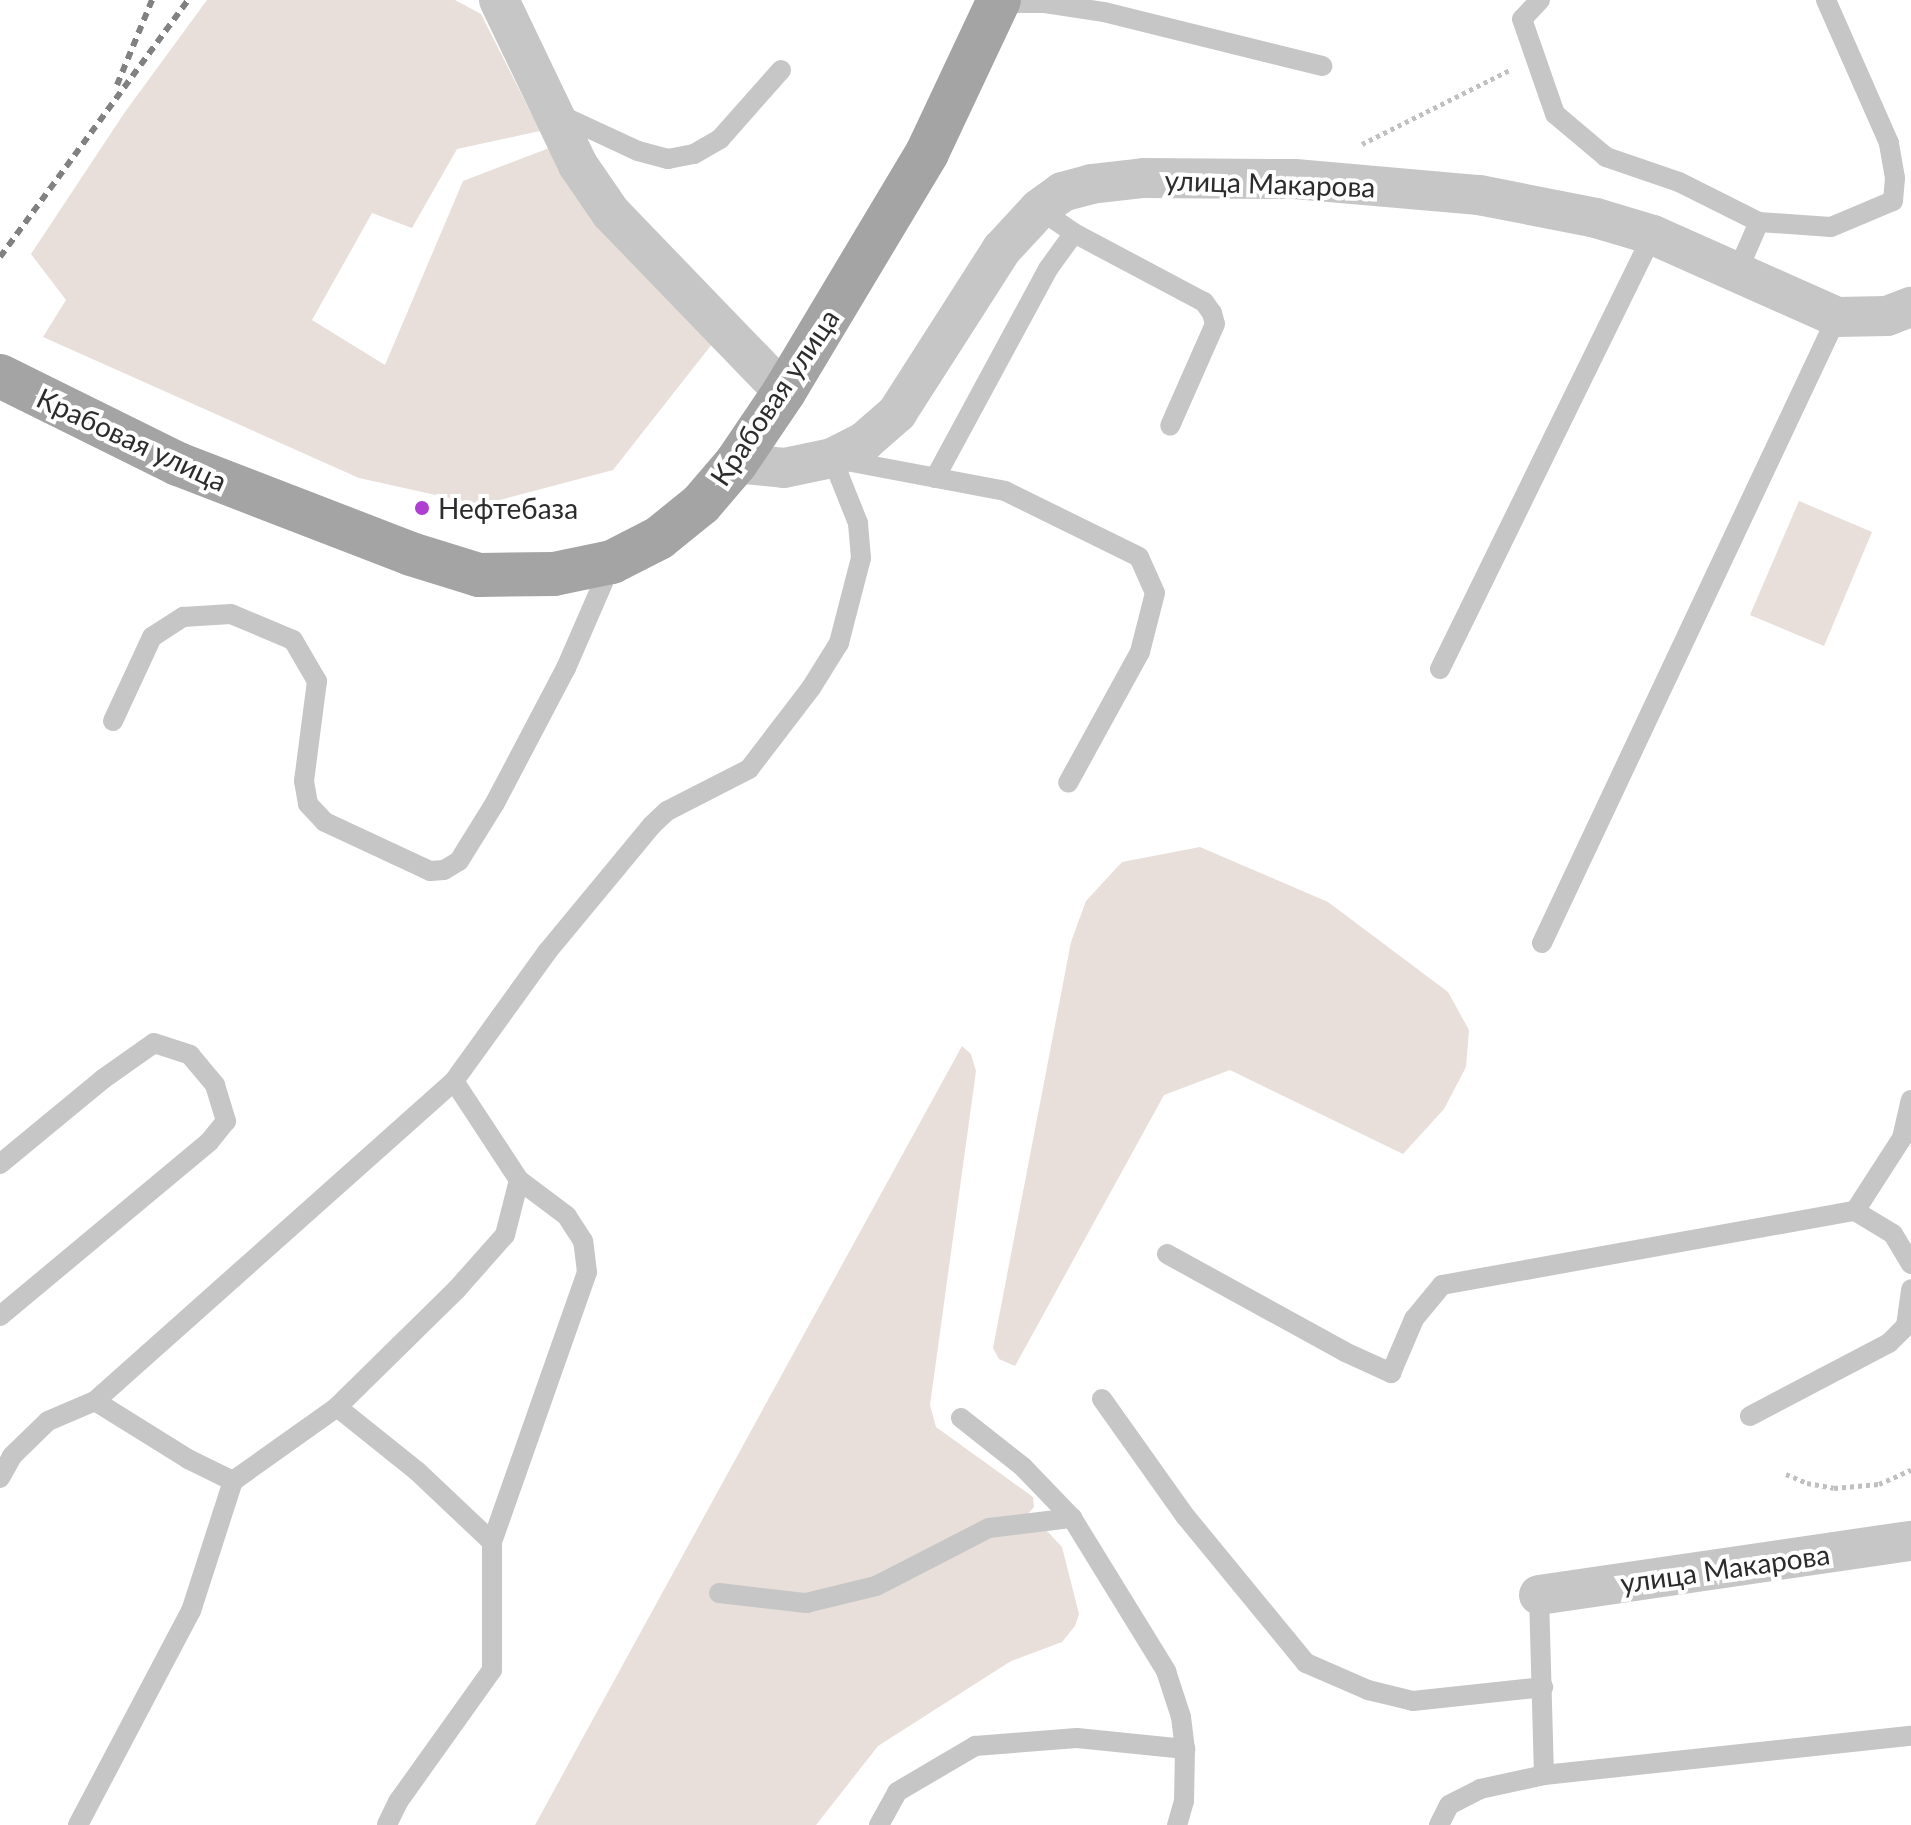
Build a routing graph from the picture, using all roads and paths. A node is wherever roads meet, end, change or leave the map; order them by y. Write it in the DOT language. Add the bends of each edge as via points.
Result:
graph roads {
  1 [pos="499,0"];
  2 [pos="1540,0"];
  3 [pos="1826,0"];
  4 [pos="999,1"];
  5 [pos="1533,60"];
  6 [pos="1322,66"];
  7 [pos="781,70"];
  8 [pos="552,112"];
  9 [pos="1295,179"];
  10 [pos="1039,209"];
  11 [pos="1759,222"];
  12 [pos="1074,233"];
  13 [pos="1653,235"];
  14 [pos="1738,270"];
  15 [pos="1911,307"];
  16 [pos="1837,317"];
  17 [pos="0,376"];
  18 [pos="784,392"];
  19 [pos="1170,426"];
  20 [pos="832,458"];
  21 [pos="736,463"];
  22 [pos="935,478"];
  23 [pos="612,562"];
  24 [pos="1440,669"];
  25 [pos="113,721"];
  26 [pos="1068,783"];
  27 [pos="1542,943"];
  28 [pos="454,1081"];
  29 [pos="1911,1100"];
  30 [pos="1906,1141"];
  31 [pos="0,1164"];
  32 [pos="519,1180"];
  33 [pos="1855,1211"];
  34 [pos="1167,1254"];
  35 [pos="1911,1264"];
  36 [pos="1911,1289"];
  37 [pos="0,1316"];
  38 [pos="1102,1399"];
  39 [pos="95,1401"];
  40 [pos="337,1407"];
  41 [pos="1750,1416"];
  42 [pos="961,1418"];
  43 [pos="0,1438"];
  44 [pos="12,1456"];
  45 [pos="1911,1470"];
  46 [pos="1786,1474"];
  47 [pos="0,1478"];
  48 [pos="233,1481"];
  49 [pos="1072,1518"];
  50 [pos="1911,1541"];
  51 [pos="492,1542"];
  52 [pos="719,1593"];
  53 [pos="1539,1595"];
  54 [pos="1543,1687"];
  55 [pos="1911,1736"];
  56 [pos="1185,1749"];
  57 [pos="1544,1775"];
  58 [pos="78,1825"];
  59 [pos="387,1825"];
  60 [pos="879,1825"];
  61 [pos="1177,1825"];
  62 [pos="1439,1825"];
  1 -- 8 [label="street"];
  2 -- 5 [label="lane" via="1522,19"];
  3 -- 11 [label="lane" via="1889,143 1893,201 1831,227"];
  4 -- 6 [label="lane" via="1104,12"];
  4 -- 18 [label="main road, Крабовая улица" via="927,153"];
  5 -- 9 [label="path"];
  5 -- 11 [label="lane" via="1555,114 1606,157 1679,182"];
  7 -- 8 [label="lane" via="720,139 694,154 668,159"];
  8 -- 18 [label="street" via="578,165 611,213"];
  9 -- 10 [label="street, улица Макарова" via="1144,178 1091,184 1062,192"];
  9 -- 13 [label="street, улица Макарова" via="1479,195"];
  10 -- 12 [label="lane"];
  10 -- 20 [label="street, улица Макарова" via="1002,249 897,413 865,441"];
  11 -- 14 [label="lane"];
  12 -- 19 [label="lane" via="1204,302 1212,313 1215,324"];
  12 -- 22 [label="lane" via="1048,269"];
  13 -- 14 [label="street, улица Макарова"];
  13 -- 24 [label="lane"];
  14 -- 16 [label="street, улица Макарова"];
  15 -- 16 [label="street, улица Макарова" via="1887,316"];
  16 -- 27 [label="lane"];
  17 -- 23 [label="main road, Крабовая улица" via="178,464 479,575 554,574"];
  18 -- 21 [label="main road, Крабовая улица"];
  20 -- 21 [label="street, улица Макарова" via="784,468"];
  20 -- 22 [label="lane"];
  20 -- 28 [label="lane" via="858,523 861,558 839,643 749,769 667,811 652,825 547,952"];
  21 -- 23 [label="main road, Крабовая улица" via="701,504 659,538"];
  22 -- 26 [label="lane" via="1005,491 1139,557 1150,581 1155,593 1140,652"];
  23 -- 25 [label="lane" via="566,668 495,803 459,861 444,870 430,871 325,822 308,804 304,781 317,681 293,640 231,614 183,617 152,637"];
  28 -- 32 [label="lane"];
  28 -- 39 [label="lane"];
  29 -- 30 [label="lane"];
  30 -- 33 [label="lane"];
  31 -- 37 [label="lane" via="154,1043 190,1055 215,1085 226,1121 209,1142"];
  32 -- 40 [label="lane" via="505,1235"];
  32 -- 51 [label="lane" via="567,1216 583,1241 587,1272"];
  33 -- 34 [label="lane" via="1442,1285 1414,1319 1391,1373"];
  33 -- 35 [label="lane" via="1893,1234"];
  36 -- 41 [label="lane" via="1906,1326 1889,1343"];
  38 -- 54 [label="lane" via="1215,1555 1306,1663 1368,1690 1413,1701"];
  39 -- 44 [label="lane" via="48,1421"];
  39 -- 48 [label="lane"];
  40 -- 48 [label="lane"];
  40 -- 51 [label="lane" via="417,1471"];
  42 -- 49 [label="lane" via="1023,1467"];
  43 -- 44 [label="lane"];
  44 -- 47 [label="lane"];
  45 -- 46 [label="path" via="1879,1484 1834,1488"];
  48 -- 58 [label="lane" via="191,1611"];
  49 -- 52 [label="lane" via="989,1528 876,1586 806,1603"];
  49 -- 56 [label="lane" via="1166,1671"];
  50 -- 53 [label="street, улица Макарова"];
  51 -- 59 [label="lane" via="492,1670"];
  53 -- 54 [label="lane"];
  54 -- 57 [label="lane"];
  55 -- 57 [label="lane"];
  56 -- 60 [label="lane" via="1077,1738 975,1746 897,1792"];
  56 -- 61 [label="lane" via="1184,1801"];
  57 -- 62 [label="lane" via="1480,1789 1449,1805"];
}
